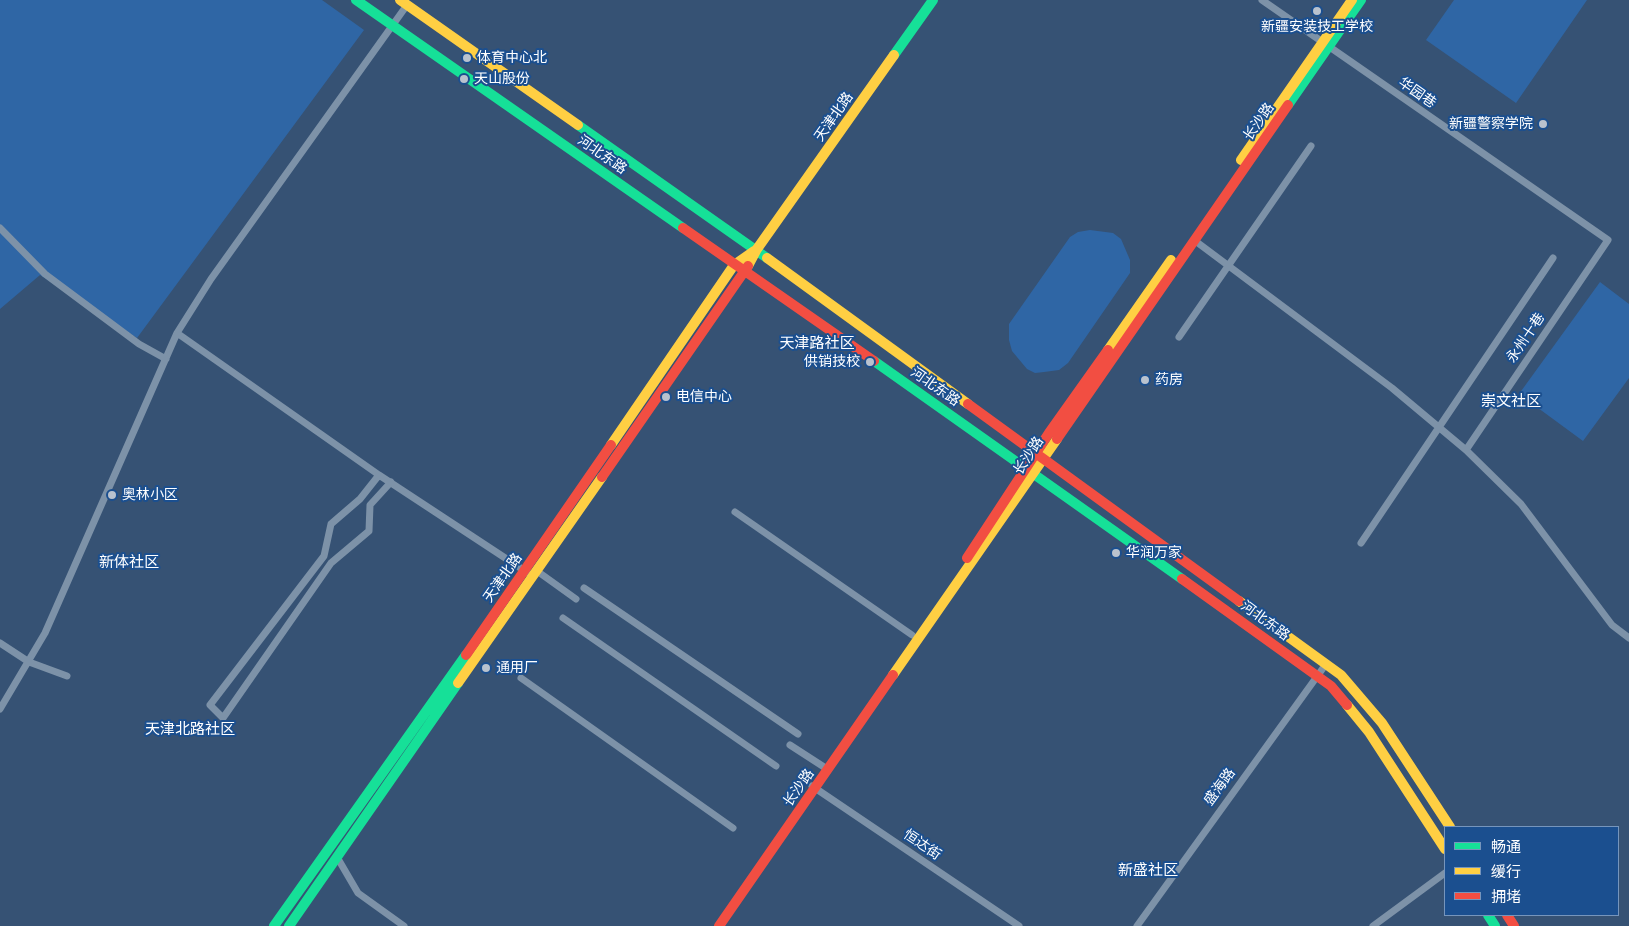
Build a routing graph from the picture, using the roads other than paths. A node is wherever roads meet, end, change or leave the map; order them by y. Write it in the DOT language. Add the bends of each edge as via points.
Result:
graph roads {
  1 [pos="356,0"];
  2 [pos="933,0"];
  3 [pos="1262,0"];
  4 [pos="1352,0"];
  5 [pos="1361,0"];
  6 [pos="403,2"];
  7 [pos="392,25"];
  8 [pos="1326,44"];
  9 [pos="1311,146"];
  10 [pos="0,228"];
  11 [pos="1194,240"];
  12 [pos="1608,240"];
  13 [pos="756,250"];
  14 [pos="1553,258"];
  15 [pos="734,265"];
  16 [pos="1228,266"];
  17 [pos="745,271"];
  18 [pos="177,333"];
  19 [pos="1179,338"];
  20 [pos="166,359"];
  21 [pos="1438,426"];
  22 [pos="1466,450"];
  23 [pos="1040,455"];
  24 [pos="1031,471"];
  25 [pos="379,475"];
  26 [pos="391,482"];
  27 [pos="735,512"];
  28 [pos="1361,544"];
  29 [pos="531,572"];
  30 [pos="584,588"];
  31 [pos="576,599"];
  32 [pos="563,618"];
  33 [pos="912,636"];
  34 [pos="1629,638"];
  35 [pos="0,644"];
  36 [pos="29,662"];
  37 [pos="1326,664"];
  38 [pos="68,676"];
  39 [pos="1317,676"];
  40 [pos="521,678"];
  41 [pos="0,709"];
  42 [pos="798,734"];
  43 [pos="790,745"];
  44 [pos="776,766"];
  45 [pos="824,767"];
  46 [pos="814,787"];
  47 [pos="1449,826"];
  48 [pos="734,828"];
  49 [pos="1444,847"];
  50 [pos="337,857"];
  51 [pos="1444,874"];
  52 [pos="274,926"];
  53 [pos="289,926"];
  54 [pos="404,926"];
  55 [pos="712,926"];
  56 [pos="719,926"];
  57 [pos="1019,926"];
  58 [pos="1137,926"];
  59 [pos="1373,926"];
  1 -- 7 [label="street, 河北东路"];
  2 -- 13 [label="street, 天津北路"];
  3 -- 8 [label="street, 华园巷"];
  4 -- 8 [label="street, 长沙路"];
  5 -- 8 [label="street, 长沙路"];
  6 -- 7 [label="street"];
  6 -- 13 [label="street"];
  7 -- 15 [label="street, 河北东路"];
  7 -- 18 [label="street" via="211,279"];
  8 -- 11 [label="street, 长沙路"];
  8 -- 12 [label="street, 华园巷"];
  8 -- 23 [label="street, 长沙路"];
  9 -- 16 [label="street"];
  10 -- 20 [label="street" via="45,274 139,344"];
  11 -- 16 [label="street"];
  11 -- 23 [label="street, 长沙路"];
  12 -- 22 [label="street, 永州十巷"];
  13 -- 15 [label="street, 天津北路"];
  13 -- 17 [label="street, 天津北路"];
  13 -- 23 [label="street"];
  14 -- 21 [label="street"];
  15 -- 17 [label="street, 河北东路"];
  15 -- 29 [label="street, 天津北路"];
  16 -- 19 [label="street"];
  16 -- 21 [label="street"];
  17 -- 24 [label="street, 河北东路"];
  17 -- 29 [label="street, 天津北路"];
  18 -- 20 [label="street"];
  18 -- 25 [label="street"];
  20 -- 36 [label="street" via="45,633"];
  21 -- 22 [label="street"];
  21 -- 28 [label="street"];
  22 -- 34 [label="street" via="1521,504 1612,625"];
  23 -- 24 [label="street, 长沙路"];
  23 -- 37 [label="street"];
  24 -- 33 [label="street, 长沙路"];
  24 -- 39 [label="street, 河北东路"];
  24 -- 46 [label="street, 长沙路"];
  25 -- 26 [label="street"];
  25 -- 26 [label="street" via="360,499 331,524 324,556 210,706 222,718 331,563 369,531 370,505"];
  26 -- 29 [label="street"];
  27 -- 33 [label="street"];
  29 -- 31 [label="street"];
  29 -- 50 [label="street, 天津北路"];
  29 -- 52 [label="street, 天津北路"];
  30 -- 42 [label="street"];
  32 -- 44 [label="street"];
  33 -- 45 [label="street, 长沙路"];
  35 -- 36 [label="street"];
  36 -- 38 [label="street"];
  36 -- 41 [label="street"];
  37 -- 39 [label="street, 盛海路"];
  37 -- 47 [label="street" via="1341,675 1382,723"];
  39 -- 49 [label="street, 河北东路" via="1332,686 1369,732"];
  39 -- 58 [label="street, 盛海路"];
  40 -- 48 [label="street"];
  43 -- 45 [label="street"];
  45 -- 46 [label="street, 长沙路"];
  46 -- 55 [label="street, 长沙路"];
  46 -- 56 [label="street, 长沙路"];
  46 -- 57 [label="street, 恒达街"];
  50 -- 53 [label="street, 天津北路"];
  50 -- 54 [label="street" via="358,893"];
  51 -- 59 [label="street"];
}
